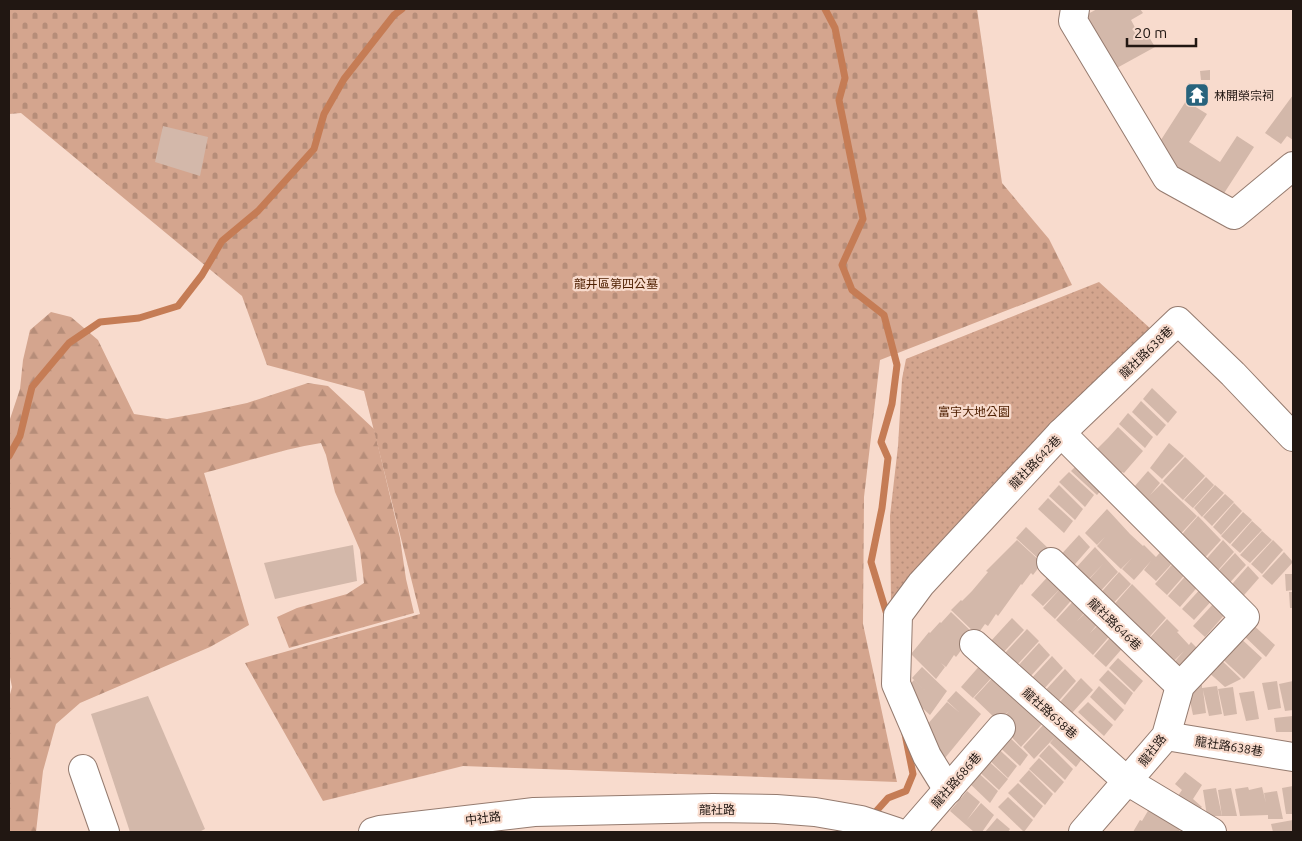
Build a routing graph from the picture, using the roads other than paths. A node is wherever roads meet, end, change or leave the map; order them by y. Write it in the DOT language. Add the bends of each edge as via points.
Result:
graph roads {
  1 [pos="1075,9"];
  2 [pos="1293,166"];
  3 [pos="1061,433"];
  4 [pos="1293,437"];
  5 [pos="1051,562"];
  6 [pos="974,644"];
  7 [pos="1180,686"];
  8 [pos="1001,728"];
  9 [pos="1166,736"];
  10 [pos="1293,757"];
  11 [pos="83,769"];
  12 [pos="1127,781"];
  13 [pos="948,790"];
  14 [pos="536,822"];
  15 [pos="105,832"];
  16 [pos="373,832"];
  17 [pos="897,832"];
  18 [pos="912,832"];
  19 [pos="1083,832"];
  20 [pos="1212,832"];
  1 -- 2 [label="street" via="1073,21 1167,178 1234,215"];
  3 -- 4 [label="street, 龍社路638巷" via="1178,321"];
  3 -- 7 [label="street, 龍社路642巷" via="1245,617"];
  3 -- 13 [label="street, 龍社路642巷" via="921,584 898,615 896,684 927,756"];
  5 -- 7 [label="street, 龍社路646巷"];
  6 -- 12 [label="street, 龍社路658巷"];
  7 -- 9 [label="street, 龍社路"];
  8 -- 13 [label="street, 龍社路686巷"];
  9 -- 10 [label="street, 龍社路638巷"];
  9 -- 12 [label="street, 龍社路"];
  11 -- 15 [label="street"];
  12 -- 19 [label="street, 龍社路"];
  12 -- 20 [label="street"];
  13 -- 18 [label="street, 龍社路686巷"];
  14 -- 16 [label="street, 中社路"];
  14 -- 17 [label="street, 龍社路" via="713,808 776,809 861,820"];
}
